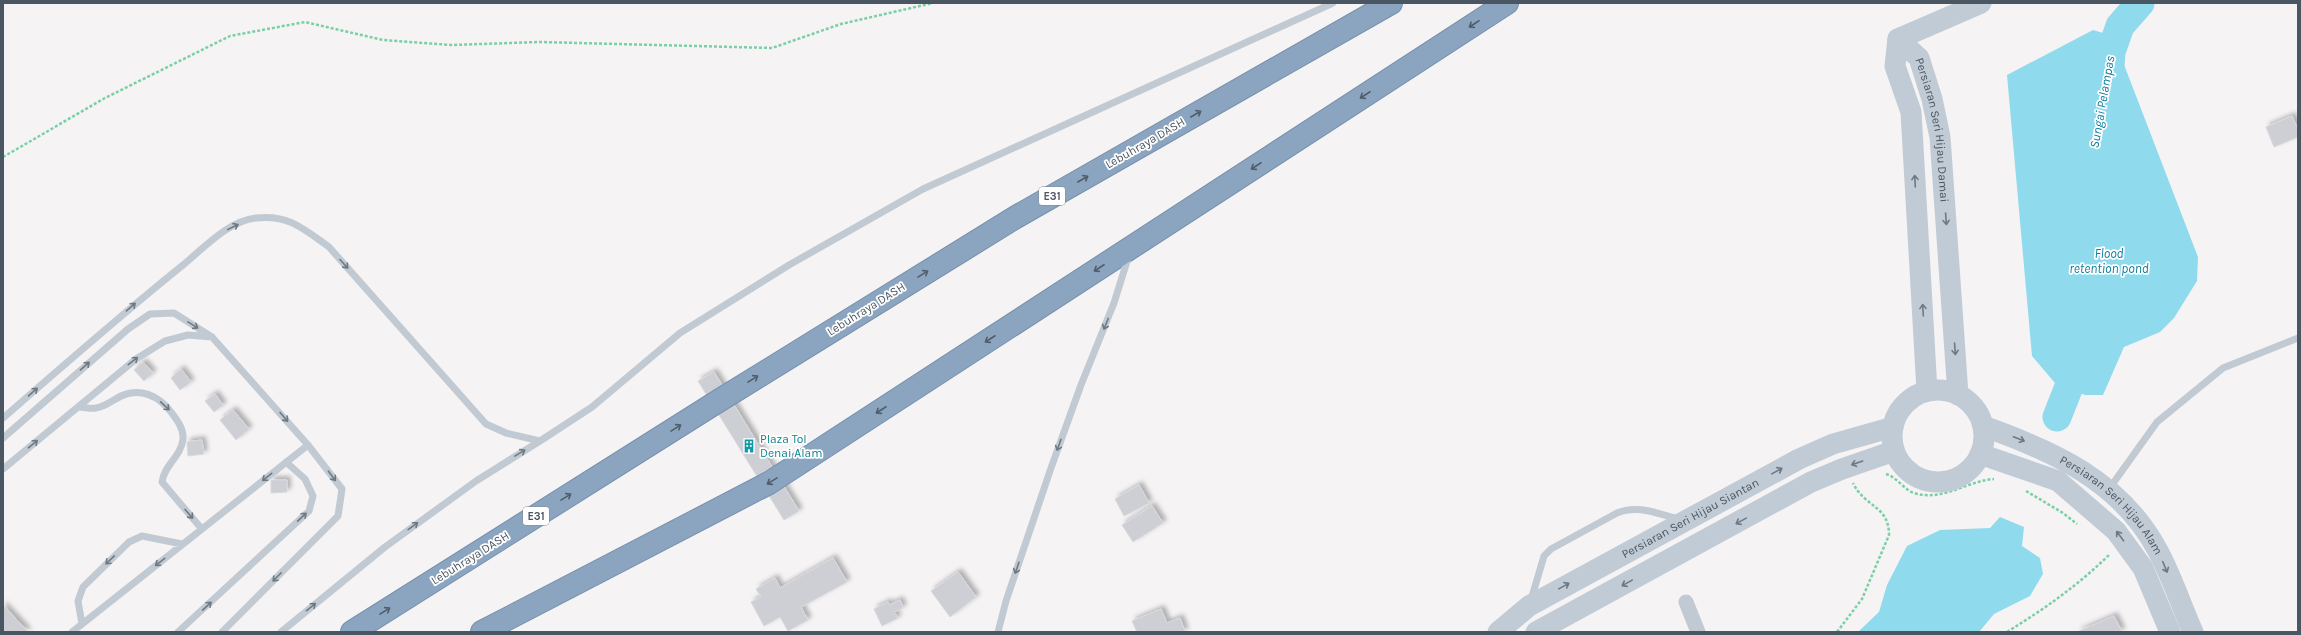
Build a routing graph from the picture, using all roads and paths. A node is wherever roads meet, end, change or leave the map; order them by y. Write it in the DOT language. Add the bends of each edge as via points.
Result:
graph roads {
  1 [pos="933,3"];
  2 [pos="1333,3"];
  3 [pos="1391,3"];
  4 [pos="1507,3"];
  5 [pos="1981,3"];
  6 [pos="1898,39"];
  7 [pos="3,157"];
  8 [pos="1132,247"];
  9 [pos="212,337"];
  10 [pos="2298,338"];
  11 [pos="1927,391"];
  12 [pos="1958,395"];
  13 [pos="78,407"];
  14 [pos="3,418"];
  15 [pos="1983,426"];
  16 [pos="1893,427"];
  17 [pos="3,438"];
  18 [pos="540,441"];
  19 [pos="308,445"];
  20 [pos="1894,451"];
  21 [pos="1980,454"];
  22 [pos="286,462"];
  23 [pos="3,469"];
  24 [pos="1881,474"];
  25 [pos="2001,479"];
  26 [pos="1851,480"];
  27 [pos="2020,487"];
  28 [pos="2109,489"];
  29 [pos="1685,521"];
  30 [pos="201,528"];
  31 [pos="2082,528"];
  32 [pos="182,544"];
  33 [pos="2113,548"];
  34 [pos="1686,602"];
  35 [pos="1529,606"];
  36 [pos="82,624"];
  37 [pos="72,632"];
  38 [pos="178,632"];
  39 [pos="222,632"];
  40 [pos="281,632"];
  41 [pos="352,632"];
  42 [pos="482,632"];
  43 [pos="998,632"];
  44 [pos="1498,632"];
  45 [pos="1536,632"];
  46 [pos="1698,632"];
  47 [pos="1838,632"];
  48 [pos="2007,632"];
  49 [pos="2170,632"];
  50 [pos="2193,632"];
  1 -- 7 [label="path" via="841,24 772,48 540,42 451,45 383,40 305,22 230,36 105,98"];
  2 -- 18 [label="lane" via="923,189 789,265 680,332 592,407"];
  41 -- 3 [label="highway, Lebuhraya DASH / E31, one-way" via="1010,221"];
  4 -- 8 [label="highway, one-way"];
  5 -- 6 [label="street"];
  11 -- 6 [label="street, Persiaran Seri Hijau Damai, one-way" via="1911,112 1895,66"];
  6 -- 12 [label="street, Persiaran Seri Hijau Damai, one-way" via="1920,58 1940,137"];
  8 -- 42 [label="highway, one-way" via="769,483"];
  8 -- 43 [label="lane, one-way" via="1114,303 1049,475"];
  13 -- 9 [label="lane, one-way" via="136,358 165,341 188,335"];
  17 -- 9 [label="lane, one-way" via="128,329 150,314 174,313"];
  9 -- 19 [label="lane, one-way"];
  10 -- 28 [label="lane" via="2223,368 2157,422"];
  11 -- 12 [label="street" via="1943,390"];
  11 -- 16 [label="street" via="1913,397 1902,407"];
  12 -- 15 [label="street" via="1978,413"];
  23 -- 13 [label="lane, one-way"];
  13 -- 30 [label="lane, one-way" via="97,408 122,395 136,392 149,394 167,406 179,422 183,438 180,452 163,473 162,482"];
  14 -- 18 [label="lane, one-way" via="142,298 230,228 254,218 277,217 298,224 329,247 486,424 506,433"];
  15 -- 21 [label="street" via="1983,445"];
  15 -- 28 [label="street, Persiaran Seri Hijau Alam, one-way" via="2023,440 2069,462"];
  16 -- 20 [label="street"];
  29 -- 16 [label="street, Persiaran Seri Hijau Siantan, one-way" via="1799,458 1833,444"];
  40 -- 18 [label="lane, one-way" via="391,543 476,481"];
  19 -- 22 [label="lane"];
  19 -- 39 [label="lane, one-way" via="342,489 338,516"];
  20 -- 21 [label="street" via="1901,464 1913,475 1936,481 1958,477 1971,467"];
  20 -- 45 [label="street, one-way" via="1811,482"];
  33 -- 21 [label="street, Persiaran Seri Hijau Alam, one-way" via="2116,531 2058,482"];
  22 -- 30 [label="lane, one-way"];
  38 -- 22 [label="lane, one-way" via="309,511 313,496 305,479"];
  24 -- 25 [label="path" via="1888,475 1913,493 1937,496 1982,480"];
  26 -- 47 [label="path" via="1864,500 1884,514 1890,535 1862,599"];
  27 -- 31 [label="path" via="2063,513"];
  28 -- 50 [label="street, Persiaran Seri Hijau Alam, one-way" via="2158,551"];
  35 -- 29 [label="street, Persiaran Seri Hijau Siantan, one-way"];
  29 -- 35 [label="lane" via="1637,508 1627,508 1597,523 1551,549 1544,556"];
  30 -- 32 [label="lane"];
  32 -- 36 [label="lane, one-way"];
  32 -- 36 [label="lane, one-way" via="142,536 129,542 83,587 78,601"];
  33 -- 48 [label="path" via="2080,582"];
  33 -- 49 [label="street, Persiaran Seri Hijau Alam" via="2143,568"];
  34 -- 46 [label="street"];
  35 -- 44 [label="street, Persiaran Seri Hijau Siantan"];
  36 -- 37 [label="lane"];
}
